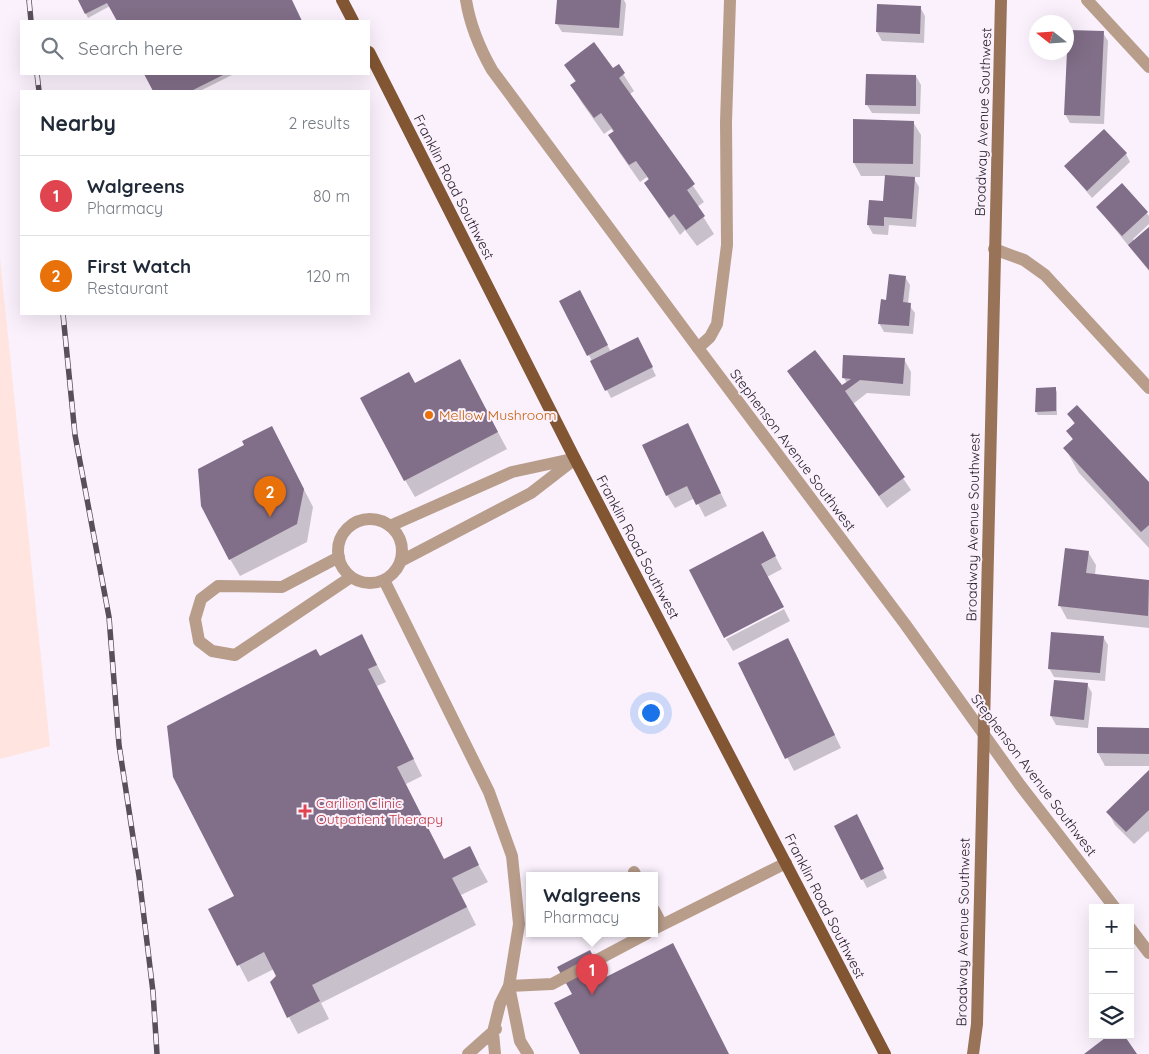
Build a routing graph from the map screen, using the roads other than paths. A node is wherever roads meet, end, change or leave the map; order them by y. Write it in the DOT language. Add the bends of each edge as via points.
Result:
graph roads {
  1 [pos="342,0"];
  2 [pos="466,0"];
  3 [pos="730,0"];
  4 [pos="1001,0"];
  5 [pos="1087,0"];
  6 [pos="352,20"];
  7 [pos="370,54"];
  8 [pos="1149,67"];
  9 [pos="994,250"];
  10 [pos="698,348"];
  11 [pos="1149,388"];
  12 [pos="575,459"];
  13 [pos="390,526"];
  14 [pos="339,557"];
  15 [pos="401,561"];
  16 [pos="351,577"];
  17 [pos="384,580"];
  18 [pos="983,733"];
  19 [pos="786,863"];
  20 [pos="1112,904"];
  21 [pos="658,927"];
  22 [pos="1134,933"];
  23 [pos="640,937"];
  24 [pos="1149,953"];
  25 [pos="509,986"];
  26 [pos="513,1010"];
  27 [pos="493,1032"];
  28 [pos="468,1054"];
  29 [pos="495,1054"];
  30 [pos="528,1054"];
  31 [pos="885,1054"];
  32 [pos="973,1054"];
  1 -- 6 [label="main road"];
  2 -- 10 [label="street, Stephenson Avenue Southwest" via="479,47 492,70"];
  3 -- 10 [label="street" via="726,122 727,245 717,324"];
  4 -- 9 [label="street, Broadway Avenue Southwest"];
  5 -- 8 [label="street"];
  7 -- 12 [label="main road, Franklin Road Southwest"];
  9 -- 11 [label="street" via="1024,260 1045,275"];
  9 -- 18 [label="street, Broadway Avenue Southwest"];
  10 -- 18 [label="street, Stephenson Avenue Southwest" via="906,624"];
  12 -- 13 [label="street" via="512,472"];
  12 -- 15 [label="street" via="531,494"];
  12 -- 19 [label="main road, Franklin Road Southwest"];
  13 -- 14 [label="street" via="379,520 354,524 342,538"];
  13 -- 15 [label="street" via="402,548"];
  14 -- 16 [label="street"];
  14 -- 16 [label="street" via="282,588 218,586 202,599 195,619 199,641 212,651 235,655"];
  15 -- 17 [label="street"];
  16 -- 17 [label="street" via="362,582"];
  17 -- 25 [label="street" via="489,792 512,856 519,924"];
  18 -- 20 [label="street, Stephenson Avenue Southwest"];
  18 -- 32 [label="street, Broadway Avenue Southwest" via="977,1024"];
  19 -- 21 [label="street"];
  19 -- 31 [label="main road, Franklin Road Southwest"];
  22 -- 24 [label="street"];
  23 -- 25 [label="street" via="552,984"];
  25 -- 26 [label="street"];
  25 -- 27 [label="street" via="500,1004"];
  26 -- 27 [label="street"];
  26 -- 30 [label="street" via="520,1041"];
  27 -- 28 [label="street"];
  27 -- 29 [label="street"];
}
